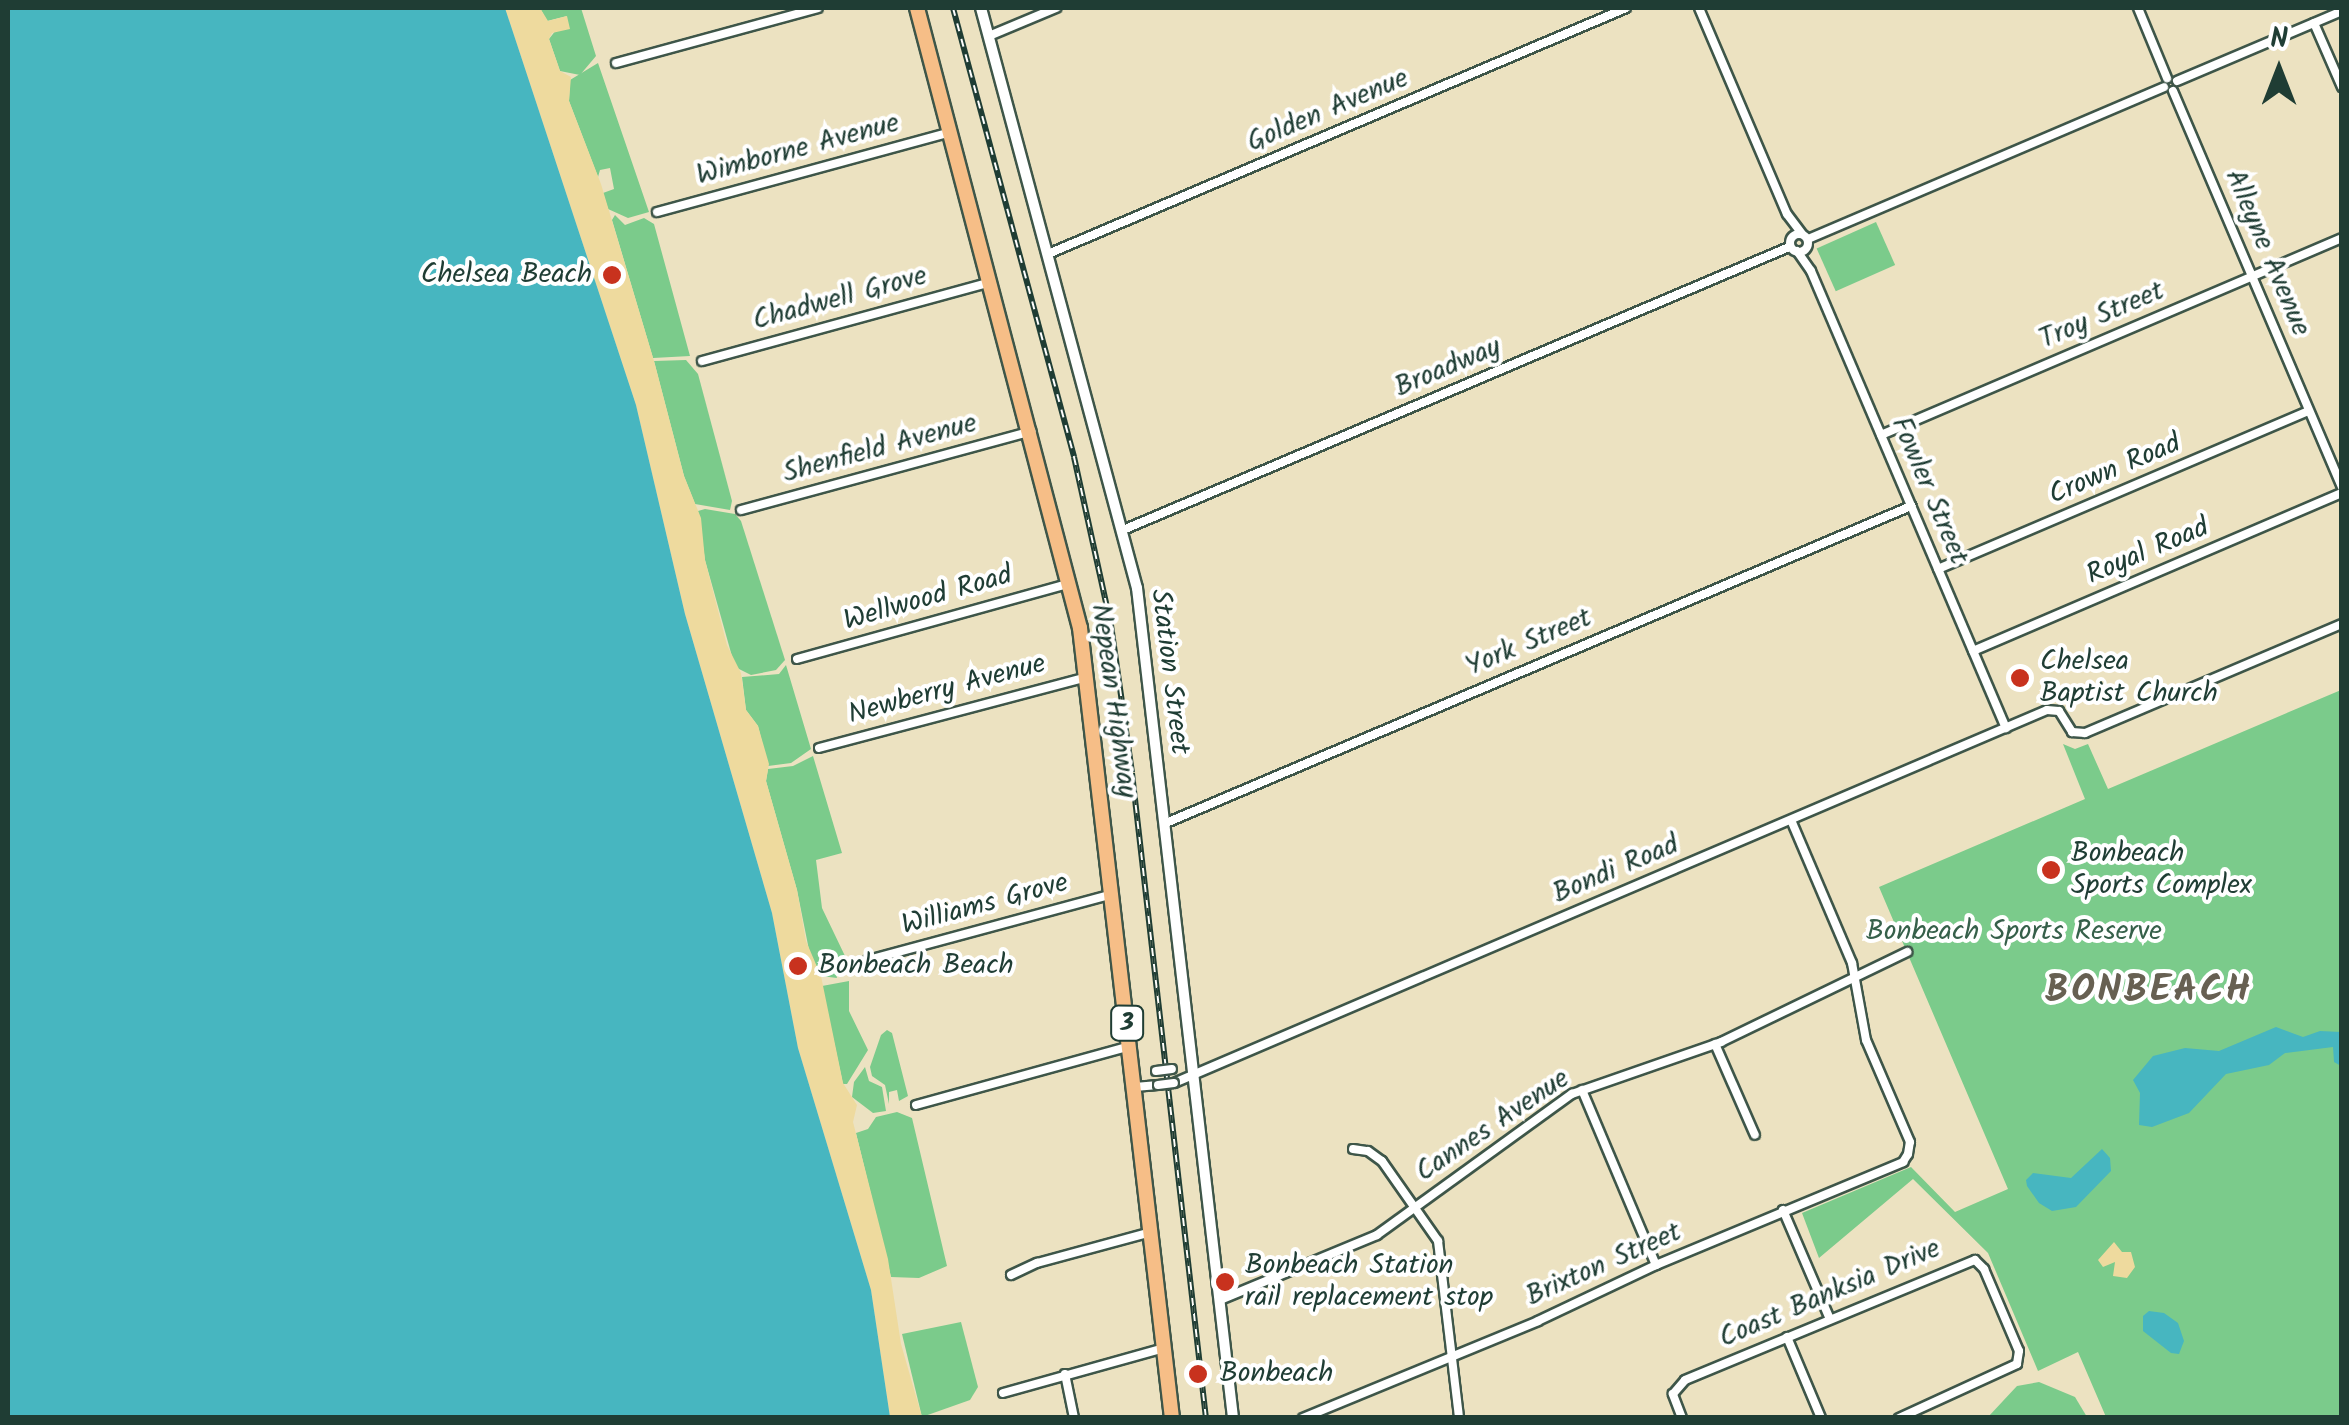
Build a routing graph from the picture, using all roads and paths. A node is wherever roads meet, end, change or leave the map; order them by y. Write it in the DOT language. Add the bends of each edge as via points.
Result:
graph roads {
  1 [pos="818,8"];
  2 [pos="916,8"];
  3 [pos="981,8"];
  4 [pos="1056,8"];
  5 [pos="1626,8"];
  6 [pos="1698,8"];
  7 [pos="2138,8"];
  8 [pos="2342,11"];
  9 [pos="2314,23"];
  10 [pos="989,36"];
  11 [pos="616,63"];
  12 [pos="2170,84"];
  13 [pos="2342,87"];
  14 [pos="951,132"];
  15 [pos="657,212"];
  16 [pos="2342,238"];
  17 [pos="1799,243"];
  18 [pos="1048,254"];
  19 [pos="2252,276"];
  20 [pos="991,282"];
  21 [pos="702,361"];
  22 [pos="2309,411"];
  23 [pos="1031,430"];
  24 [pos="1881,435"];
  25 [pos="2342,491"];
  26 [pos="1911,506"];
  27 [pos="741,510"];
  28 [pos="1123,530"];
  29 [pos="1938,570"];
  30 [pos="1070,583"];
  31 [pos="2342,624"];
  32 [pos="1973,651"];
  33 [pos="797,659"];
  34 [pos="1087,677"];
  35 [pos="2006,728"];
  36 [pos="819,748"];
  37 [pos="1792,820"];
  38 [pos="1166,822"];
  39 [pos="1113,894"];
  40 [pos="1907,952"];
  41 [pos="868,960"];
  42 [pos="1854,975"];
  43 [pos="1716,1044"];
  44 [pos="1130,1046"];
  45 [pos="1192,1073"];
  46 [pos="1134,1080"];
  47 [pos="1582,1090"];
  48 [pos="916,1105"];
  49 [pos="1755,1135"];
  50 [pos="1352,1149"];
  51 [pos="1415,1207"];
  52 [pos="1783,1210"];
  53 [pos="1151,1232"];
  54 [pos="1656,1265"];
  55 [pos="1011,1275"];
  56 [pos="1220,1300"];
  57 [pos="1830,1319"];
  58 [pos="1787,1337"];
  59 [pos="1164,1348"];
  60 [pos="1452,1355"];
  61 [pos="1065,1374"];
  62 [pos="1003,1393"];
  63 [pos="1074,1418"];
  64 [pos="1172,1418"];
  65 [pos="1234,1418"];
  66 [pos="1302,1418"];
  67 [pos="1459,1418"];
  68 [pos="1682,1418"];
  69 [pos="1821,1418"];
  70 [pos="1899,1418"];
  1 -- 11 [label="street"];
  2 -- 14 [label="highway, Nepean Highway / 3"];
  3 -- 10 [label="street, Station Street"];
  4 -- 10 [label="street"];
  5 -- 18 [label="street, Golden Avenue"];
  6 -- 17 [label="street, Fowler Street"];
  7 -- 12 [label="street, Alleyne Avenue"];
  8 -- 9 [label="street, Broadway"];
  9 -- 12 [label="street, Broadway"];
  9 -- 13 [label="street"];
  10 -- 18 [label="street, Station Street"];
  12 -- 17 [label="street, Broadway"];
  12 -- 19 [label="street, Alleyne Avenue"];
  14 -- 15 [label="street, Wimborne Avenue"];
  14 -- 20 [label="highway, Nepean Highway / 3"];
  16 -- 19 [label="street, Troy Street"];
  17 -- 24 [label="street, Fowler Street"];
  17 -- 28 [label="street, Broadway"];
  18 -- 28 [label="street, Station Street"];
  19 -- 22 [label="street, Alleyne Avenue"];
  19 -- 24 [label="street, Troy Street"];
  20 -- 21 [label="street, Chadwell Grove"];
  20 -- 23 [label="highway, Nepean Highway / 3"];
  22 -- 25 [label="street, Alleyne Avenue"];
  22 -- 29 [label="street, Crown Road"];
  23 -- 27 [label="street, Shenfield Avenue"];
  23 -- 30 [label="highway, Nepean Highway / 3"];
  24 -- 26 [label="street, Fowler Street"];
  25 -- 32 [label="street, Royal Road"];
  26 -- 29 [label="street, Fowler Street"];
  26 -- 38 [label="street, York Street"];
  28 -- 38 [label="street, Station Street" via="1143,630"];
  29 -- 32 [label="street, Fowler Street"];
  30 -- 33 [label="street, Wellwood Road"];
  30 -- 34 [label="highway, Nepean Highway / 3"];
  31 -- 35 [label="street, Bondi Road" via="2075,734 2056,710"];
  32 -- 35 [label="street, Fowler Street"];
  34 -- 36 [label="street, Newberry Avenue"];
  34 -- 39 [label="highway, Nepean Highway / 3"];
  35 -- 37 [label="street, Bondi Road"];
  37 -- 42 [label="street"];
  37 -- 45 [label="street, Bondi Road"];
  38 -- 45 [label="street, Station Street"];
  39 -- 41 [label="street, Williams Grove"];
  39 -- 44 [label="highway, Nepean Highway / 3"];
  40 -- 42 [label="street, Cannes Avenue"];
  42 -- 43 [label="street, Cannes Avenue"];
  42 -- 52 [label="street, Brixton Street" via="1866,1040 1910,1142 1902,1162"];
  43 -- 47 [label="street, Cannes Avenue"];
  43 -- 49 [label="street"];
  44 -- 46 [label="highway, Nepean Highway / 3"];
  44 -- 48 [label="street"];
  45 -- 46 [label="street, bridge" via="1172,1069"];
  45 -- 46 [label="street, Bondi Road, bridge" via="1158,1085"];
  45 -- 56 [label="street, Station Street"];
  46 -- 53 [label="highway, Nepean Highway / 3"];
  47 -- 51 [label="street, Cannes Avenue"];
  47 -- 54 [label="street"];
  50 -- 51 [label="street" via="1380,1159"];
  51 -- 56 [label="street, Cannes Avenue" via="1373,1237"];
  51 -- 60 [label="street" via="1439,1244"];
  52 -- 54 [label="street, Brixton Street"];
  52 -- 57 [label="street"];
  53 -- 55 [label="street"];
  53 -- 59 [label="highway, Nepean Highway / 3"];
  54 -- 60 [label="street, Brixton Street"];
  56 -- 65 [label="street, Station Street"];
  57 -- 58 [label="street, Coast Banksia Drive"];
  57 -- 70 [label="street, Coast Banksia Drive" via="1964,1261 1981,1264 2019,1352 2017,1364"];
  58 -- 68 [label="street, Coast Banksia Drive" via="1679,1384 1673,1397"];
  58 -- 69 [label="street"];
  59 -- 61 [label="street"];
  59 -- 64 [label="highway, Nepean Highway / 3"];
  60 -- 66 [label="street, Brixton Street"];
  60 -- 67 [label="street"];
  61 -- 62 [label="street"];
  61 -- 63 [label="street"];
}
